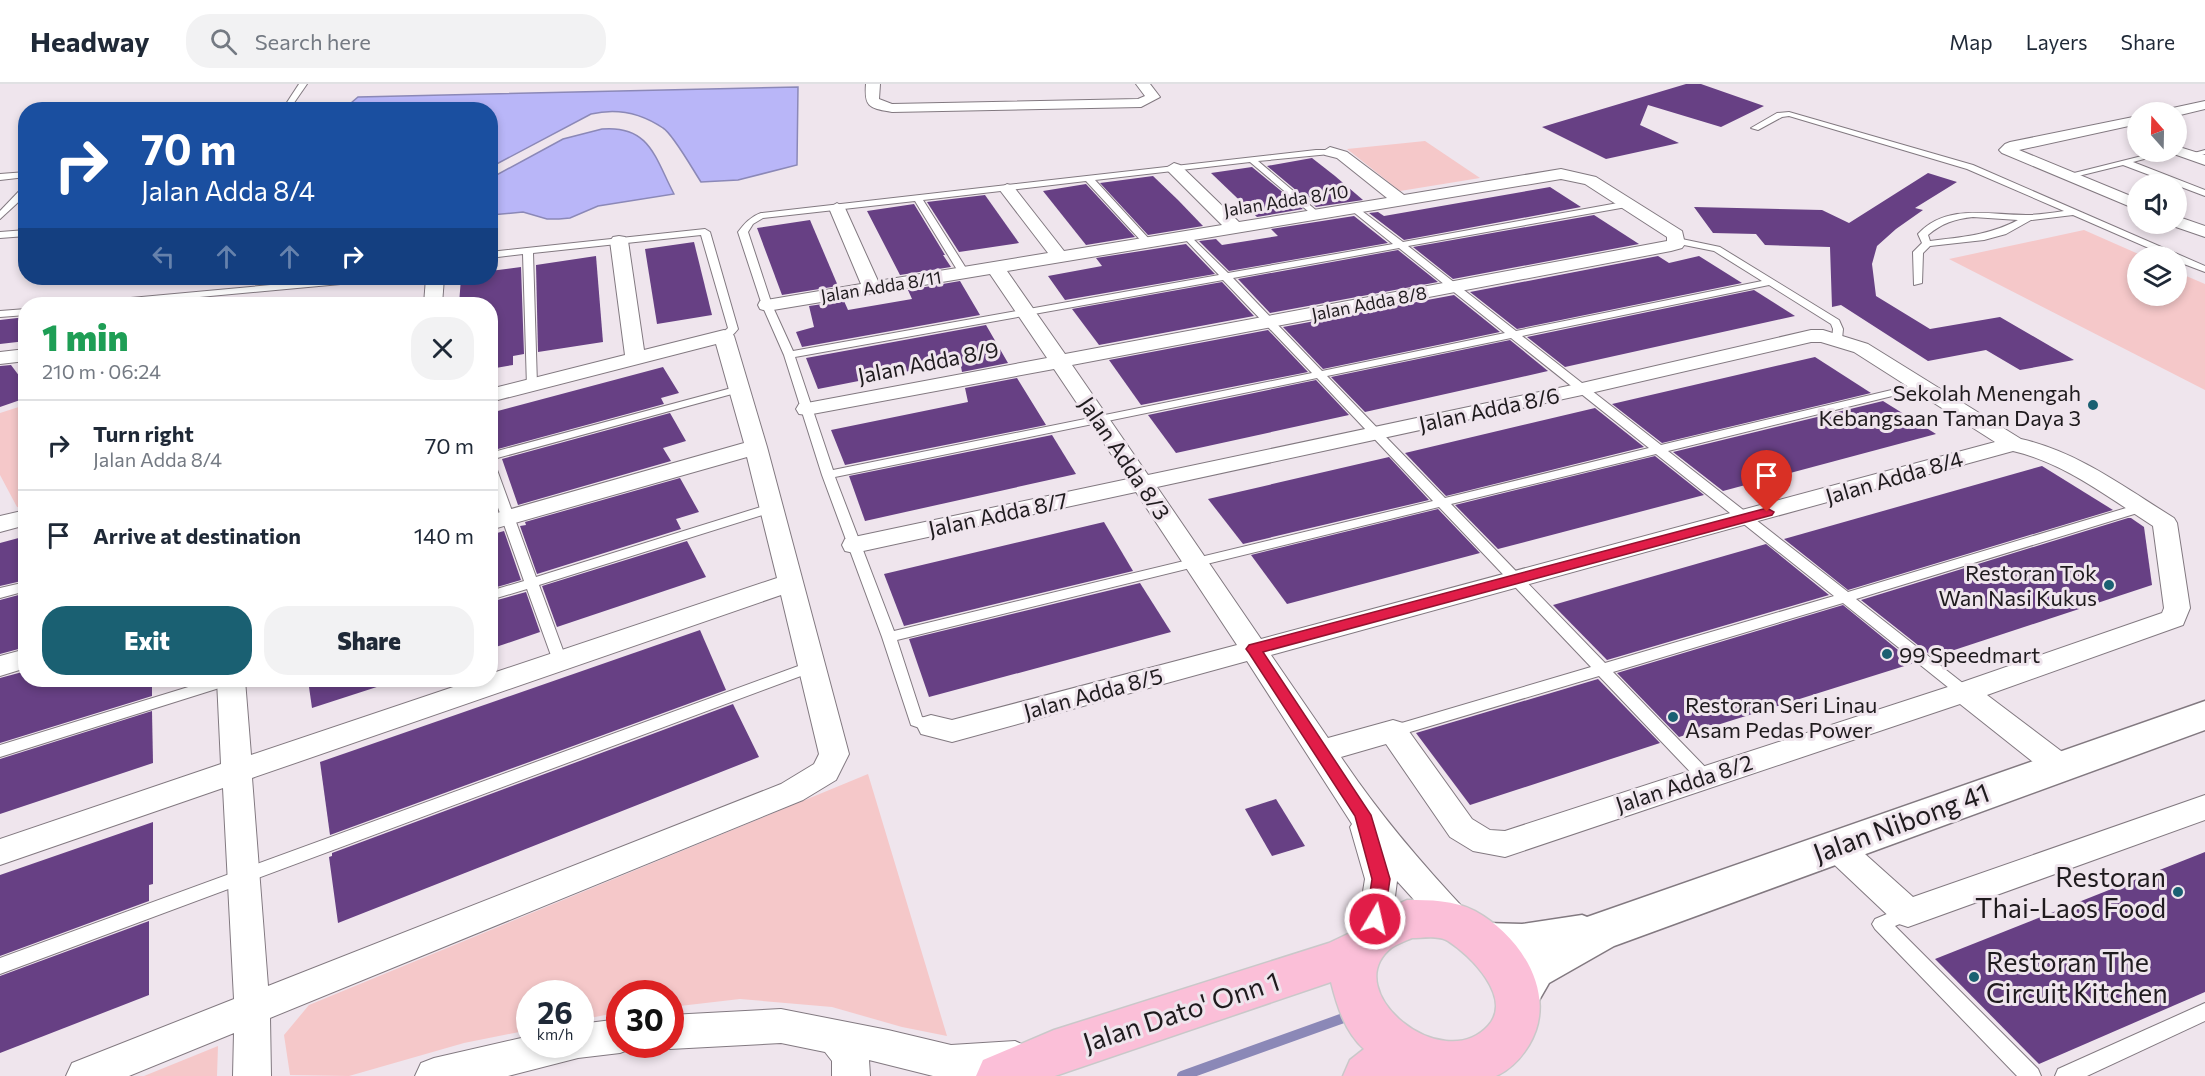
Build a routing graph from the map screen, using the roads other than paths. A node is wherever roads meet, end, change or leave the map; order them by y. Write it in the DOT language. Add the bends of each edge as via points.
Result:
graph roads {
  1 [pos="303,84"];
  2 [pos="874,84"];
  3 [pos="1143,84"];
  4 [pos="291,102"];
  5 [pos="2205,105"];
  6 [pos="2187,109"];
  7 [pos="2085,116"];
  8 [pos="2127,122"];
  9 [pos="2111,126"];
  10 [pos="1755,128"];
  11 [pos="2127,132"];
  12 [pos="1330,152"];
  13 [pos="1252,160"];
  14 [pos="2127,161"];
  15 [pos="2124,162"];
  16 [pos="1174,168"];
  17 [pos="18,175"];
  18 [pos="2066,176"];
  19 [pos="0,177"];
  20 [pos="1089,179"];
  21 [pos="1007,189"];
  22 [pos="2205,193"];
  23 [pos="18,197"];
  24 [pos="918,199"];
  25 [pos="1401,201"];
  26 [pos="2127,201"];
  27 [pos="1629,204"];
  28 [pos="837,208"];
  29 [pos="1354,208"];
  30 [pos="2072,213"];
  31 [pos="1315,214"];
  32 [pos="0,216"];
  33 [pos="2030,218"];
  34 [pos="2187,225"];
  35 [pos="1236,228"];
  36 [pos="2205,232"];
  37 [pos="18,234"];
  38 [pos="0,236"];
  39 [pos="1187,236"];
  40 [pos="619,241"];
  41 [pos="1677,241"];
  42 [pos="1147,242"];
  43 [pos="1928,244"];
  44 [pos="1400,245"];
  45 [pos="2149,246"];
  46 [pos="528,251"];
  47 [pos="498,254"];
  48 [pos="1060,257"];
  49 [pos="2187,262"];
  50 [pos="996,267"];
  51 [pos="2205,269"];
  52 [pos="964,273"];
  53 [pos="1225,276"];
  54 [pos="1770,282"];
  55 [pos="1917,283"];
  56 [pos="300,285"];
  57 [pos="1454,287"];
  58 [pos="872,288"];
  59 [pos="172,297"];
  60 [pos="767,305"];
  61 [pos="1026,312"];
  62 [pos="18,313"];
  63 [pos="0,314"];
  64 [pos="1270,322"];
  65 [pos="1514,335"];
  66 [pos="724,336"];
  67 [pos="1837,339"];
  68 [pos="789,355"];
  69 [pos="18,356"];
  70 [pos="0,358"];
  71 [pos="635,358"];
  72 [pos="1059,361"];
  73 [pos="1320,374"];
  74 [pos="531,385"];
  75 [pos="1921,386"];
  76 [pos="739,388"];
  77 [pos="1582,389"];
  78 [pos="498,394"];
  79 [pos="807,409"];
  80 [pos="1099,420"];
  81 [pos="1376,433"];
  82 [pos="2013,444"];
  83 [pos="756,447"];
  84 [pos="1659,450"];
  85 [pos="498,455"];
  86 [pos="828,475"];
  87 [pos="1141,483"];
  88 [pos="1444,502"];
  89 [pos="771,508"];
  90 [pos="2140,508"];
  91 [pos="1745,518"];
  92 [pos="500,521"];
  93 [pos="854,545"];
  94 [pos="1196,562"];
  95 [pos="1515,578"];
  96 [pos="791,582"];
  97 [pos="533,583"];
  98 [pos="18,588"];
  99 [pos="0,593"];
  100 [pos="498,594"];
  101 [pos="1845,598"];
  102 [pos="889,637"];
  103 [pos="1254,649"];
  104 [pos="18,660"];
  105 [pos="561,661"];
  106 [pos="0,666"];
  107 [pos="812,666"];
  108 [pos="1602,668"];
  109 [pos="498,683"];
  110 [pos="206,687"];
  111 [pos="230,687"];
  112 [pos="485,687"];
  113 [pos="1964,692"];
  114 [pos="2205,715"];
  115 [pos="931,726"];
  116 [pos="1393,731"];
  117 [pos="0,751"];
  118 [pos="1322,751"];
  119 [pos="2058,765"];
  120 [pos="237,772"];
  121 [pos="1704,776"];
  122 [pos="2205,807"];
  123 [pos="1363,815"];
  124 [pos="1835,846"];
  125 [pos="0,852"];
  126 [pos="242,876"];
  127 [pos="1908,913"];
  128 [pos="1598,932"];
  129 [pos="1471,933"];
  130 [pos="1367,941"];
  131 [pos="0,966"];
  132 [pos="1518,994"];
  133 [pos="252,1008"];
  134 [pos="2205,1012"];
  135 [pos="684,1031"];
  136 [pos="836,1037"];
  137 [pos="1054,1053"];
  138 [pos="516,1057"];
  139 [pos="1384,1063"];
  140 [pos="85,1076"];
  141 [pos="252,1076"];
  142 [pos="434,1076"];
  143 [pos="851,1076"];
  144 [pos="1000,1076"];
  145 [pos="2031,1076"];
  146 [pos="2065,1076"];
  1 -- 4 [label="lane"];
  2 -- 3 [label="street" via="872,100 892,108 1141,103 1154,97"];
  5 -- 6 [label="street"];
  7 -- 9 [label="street"];
  8 -- 9 [label="street"];
  9 -- 11 [label="street"];
  9 -- 18 [label="street" via="2008,148 2013,154"];
  10 -- 30 [label="lane" via="1780,115 1799,116 1970,167"];
  12 -- 13 [label="lane"];
  12 -- 25 [label="street" via="1342,155"];
  13 -- 16 [label="lane"];
  13 -- 31 [label="lane"];
  14 -- 15 [label="lane"];
  15 -- 18 [label="lane"];
  15 -- 22 [label="lane"];
  16 -- 20 [label="lane"];
  16 -- 35 [label="street"];
  17 -- 19 [label="lane"];
  18 -- 26 [label="street"];
  20 -- 21 [label="lane"];
  20 -- 42 [label="lane"];
  21 -- 24 [label="lane"];
  21 -- 48 [label="street"];
  23 -- 32 [label="lane"];
  24 -- 28 [label="lane"];
  24 -- 52 [label="lane"];
  25 -- 27 [label="street, Jalan Adda 8/10" via="1561,174 1583,177"];
  25 -- 29 [label="street, Jalan Adda 8/10"];
  27 -- 41 [label="street" via="1676,235"];
  27 -- 44 [label="lane"];
  28 -- 58 [label="street"];
  28 -- 60 [label="lane" via="761,216 750,222 743,232"];
  29 -- 31 [label="street, Jalan Adda 8/10"];
  29 -- 44 [label="lane"];
  30 -- 33 [label="lane"];
  30 -- 45 [label="lane"];
  31 -- 35 [label="street, Jalan Adda 8/10"];
  33 -- 43 [label="lane" via="1984,237"];
  33 -- 43 [label="lane" via="1976,213 1946,218 1923,234"];
  34 -- 36 [label="street"];
  35 -- 39 [label="street, Jalan Adda 8/10"];
  37 -- 38 [label="lane"];
  39 -- 42 [label="street, Jalan Adda 8/10"];
  39 -- 53 [label="lane"];
  40 -- 46 [label="lane"];
  40 -- 66 [label="lane" via="705,232 733,329"];
  40 -- 71 [label="street"];
  41 -- 54 [label="lane" via="1716,249"];
  41 -- 57 [label="street, Jalan Adda 8/8" via="1671,246"];
  42 -- 48 [label="street, Jalan Adda 8/10"];
  43 -- 55 [label="lane" via="1918,252"];
  44 -- 53 [label="lane"];
  44 -- 57 [label="lane"];
  46 -- 47 [label="lane"];
  46 -- 74 [label="lane"];
  48 -- 50 [label="street, Jalan Adda 8/10"];
  49 -- 51 [label="lane"];
  50 -- 52 [label="street, Jalan Adda 8/11"];
  50 -- 61 [label="street, Jalan Adda 8/3"];
  52 -- 58 [label="street, Jalan Adda 8/11"];
  53 -- 61 [label="lane"];
  53 -- 64 [label="lane"];
  54 -- 65 [label="lane"];
  54 -- 67 [label="lane" via="1835,322"];
  56 -- 59 [label="lane"];
  57 -- 64 [label="street, Jalan Adda 8/8"];
  57 -- 65 [label="lane"];
  58 -- 60 [label="street, Jalan Adda 8/11"];
  60 -- 68 [label="lane"];
  61 -- 68 [label="lane"];
  61 -- 72 [label="street, Jalan Adda 8/3"];
  62 -- 63 [label="lane"];
  64 -- 72 [label="street, Jalan Adda 8/8"];
  64 -- 73 [label="lane"];
  65 -- 73 [label="lane"];
  65 -- 77 [label="lane"];
  66 -- 71 [label="street"];
  66 -- 76 [label="street"];
  67 -- 75 [label="street, Jalan Adda 8/6" via="1861,348"];
  67 -- 77 [label="street, Jalan Adda 8/6" via="1811,336"];
  68 -- 79 [label="lane"];
  69 -- 70 [label="street"];
  71 -- 74 [label="street"];
  72 -- 79 [label="street, Jalan Adda 8/9"];
  72 -- 80 [label="street, Jalan Adda 8/3"];
  73 -- 80 [label="lane"];
  73 -- 81 [label="lane"];
  74 -- 78 [label="street"];
  75 -- 82 [label="street, Jalan Adda 8/6"];
  75 -- 84 [label="lane"];
  76 -- 83 [label="street"];
  76 -- 85 [label="lane"];
  77 -- 81 [label="street, Jalan Adda 8/6"];
  77 -- 84 [label="lane"];
  79 -- 86 [label="lane"];
  80 -- 86 [label="lane"];
  80 -- 87 [label="street, Jalan Adda 8/3"];
  81 -- 87 [label="street, Jalan Adda 8/6"];
  81 -- 88 [label="lane"];
  82 -- 90 [label="street" via="2035,447 2061,460"];
  82 -- 91 [label="street, Jalan Adda 8/4"];
  83 -- 89 [label="street"];
  83 -- 92 [label="street"];
  84 -- 88 [label="lane"];
  84 -- 91 [label="lane"];
  86 -- 93 [label="lane"];
  87 -- 93 [label="street, Jalan Adda 8/7"];
  87 -- 94 [label="street, Jalan Adda 8/3"];
  88 -- 94 [label="lane"];
  88 -- 95 [label="lane"];
  89 -- 96 [label="street"];
  89 -- 97 [label="lane"];
  90 -- 101 [label="lane"];
  90 -- 113 [label="street, Jalan Adda 8/2" via="2165,523 2177,608 2174,619"];
  91 -- 95 [label="street, Jalan Adda 8/4"];
  91 -- 101 [label="lane"];
  92 -- 97 [label="lane"];
  93 -- 102 [label="lane"];
  94 -- 102 [label="lane"];
  94 -- 103 [label="street, Jalan Adda 8/3"];
  95 -- 103 [label="street, Jalan Adda 8/4"];
  95 -- 108 [label="lane"];
  96 -- 105 [label="street"];
  96 -- 107 [label="street"];
  97 -- 100 [label="lane"];
  97 -- 105 [label="lane"];
  98 -- 99 [label="lane"];
  101 -- 108 [label="lane"];
  101 -- 113 [label="lane"];
  102 -- 115 [label="lane" via="916,721"];
  103 -- 115 [label="street, Jalan Adda 8/5" via="952,731"];
  103 -- 118 [label="street, Jalan Adda 8/3"];
  104 -- 106 [label="street"];
  105 -- 109 [label="street"];
  107 -- 126 [label="lane"];
  107 -- 133 [label="street" via="834,754 825,772 792,792"];
  108 -- 116 [label="lane"];
  108 -- 121 [label="lane"];
  110 -- 117 [label="lane"];
  111 -- 120 [label="street"];
  112 -- 120 [label="street"];
  113 -- 119 [label="street"];
  113 -- 121 [label="street, Jalan Adda 8/2"];
  114 -- 119 [label="main road, Jalan Nibong 41"];
  116 -- 118 [label="street"];
  116 -- 121 [label="street, Jalan Adda 8/2" via="1461,828 1484,842 1505,844"];
  118 -- 123 [label="street, Jalan Adda 8/3"];
  119 -- 124 [label="main road, Jalan Nibong 41"];
  120 -- 125 [label="street"];
  120 -- 126 [label="street"];
  122 -- 127 [label="street"];
  123 -- 129 [label="street" via="1408,871"];
  123 -- 130 [label="street" via="1381,879"];
  124 -- 127 [label="street"];
  124 -- 128 [label="main road, Jalan Nibong 41"];
  126 -- 131 [label="lane"];
  126 -- 133 [label="street"];
  127 -- 145 [label="lane" via="1881,924"];
  128 -- 129 [label="main road, Jalan Nibong 41" via="1522,943"];
  128 -- 132 [label="main road, Jalan Nibong 41" via="1533,969"];
  129 -- 130 [label="main road" via="1426,919 1407,920 1389,925"];
  129 -- 132 [label="main road" via="1500,957"];
  130 -- 137 [label="main road, Jalan Dato' Onn 1" via="1341,959"];
  130 -- 139 [label="main road" via="1355,964 1353,982 1367,1020 1382,1037"];
  132 -- 139 [label="main road" via="1513,1031 1487,1057 1467,1064 1422,1060"];
  133 -- 140 [label="street"];
  133 -- 141 [label="street"];
  134 -- 146 [label="lane"];
  135 -- 136 [label="street" via="781,1026"];
  136 -- 137 [label="street" via="951,1063 996,1062"];
  136 -- 143 [label="street" via="850,1056"];
  137 -- 144 [label="main road, Jalan Dato' Onn 1"];
  138 -- 142 [label="street"];
}
